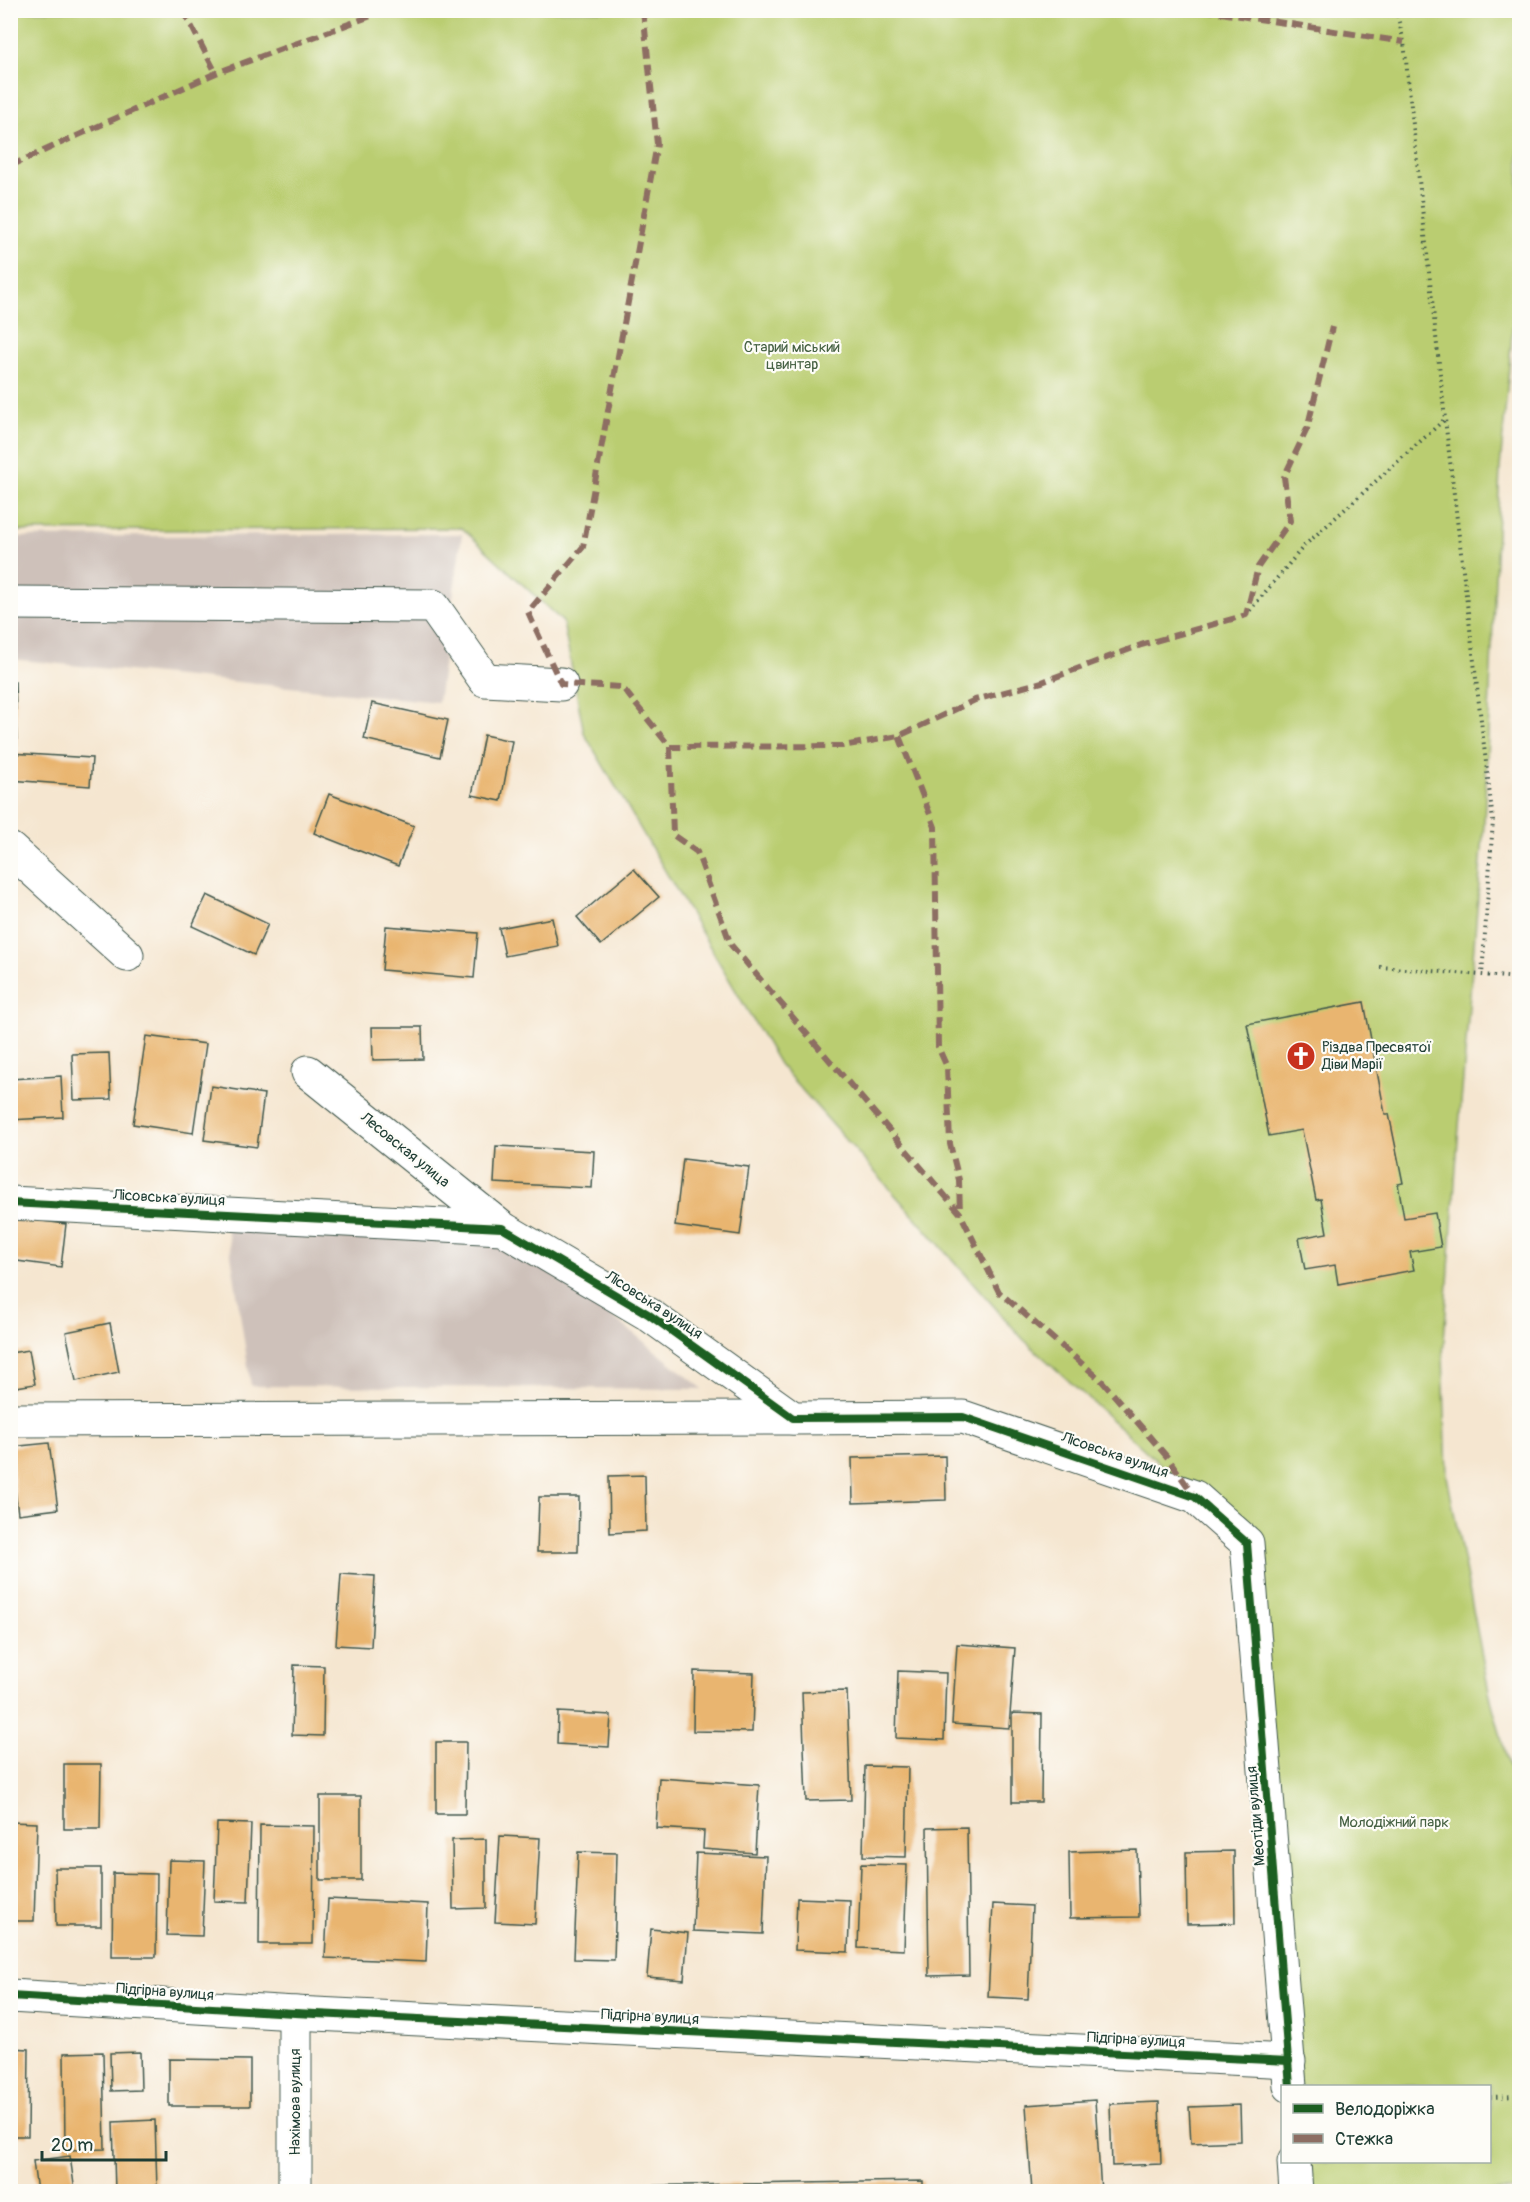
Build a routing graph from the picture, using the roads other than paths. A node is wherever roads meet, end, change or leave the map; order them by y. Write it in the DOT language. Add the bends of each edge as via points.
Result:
graph roads {
  1 [pos="10,603"];
  2 [pos="561,684"];
  3 [pos="10,849"];
  4 [pos="127,956"];
  5 [pos="308,1072"];
  6 [pos="10,1203"];
  7 [pos="502,1228"];
  8 [pos="793,1418"];
  9 [pos="10,1420"];
  10 [pos="1247,1543"];
  11 [pos="10,1996"];
  12 [pos="296,2013"];
  13 [pos="1290,2074"];
  14 [pos="1294,2163"];
  15 [pos="295,2192"];
  16 [pos="1296,2192"];
  1 -- 2 [label="street" via="434,606 485,680"];
  3 -- 4 [label="street"];
  5 -- 7 [label="street, Лесовская улица"];
  6 -- 7 [label="street, Лісовська вулиця"];
  7 -- 8 [label="street, Лісовська вулиця" via="648,1314"];
  8 -- 9 [label="street, Лісовська вулиця"];
  8 -- 10 [label="street, Лісовська вулиця" via="963,1418 1195,1497"];
  10 -- 13 [label="street, Меотіди вулиця"];
  11 -- 12 [label="street, Підгірна вулиця"];
  12 -- 13 [label="street, Підгірна вулиця"];
  12 -- 15 [label="street, Нахімова вулиця"];
  14 -- 16 [label="street"];
}
